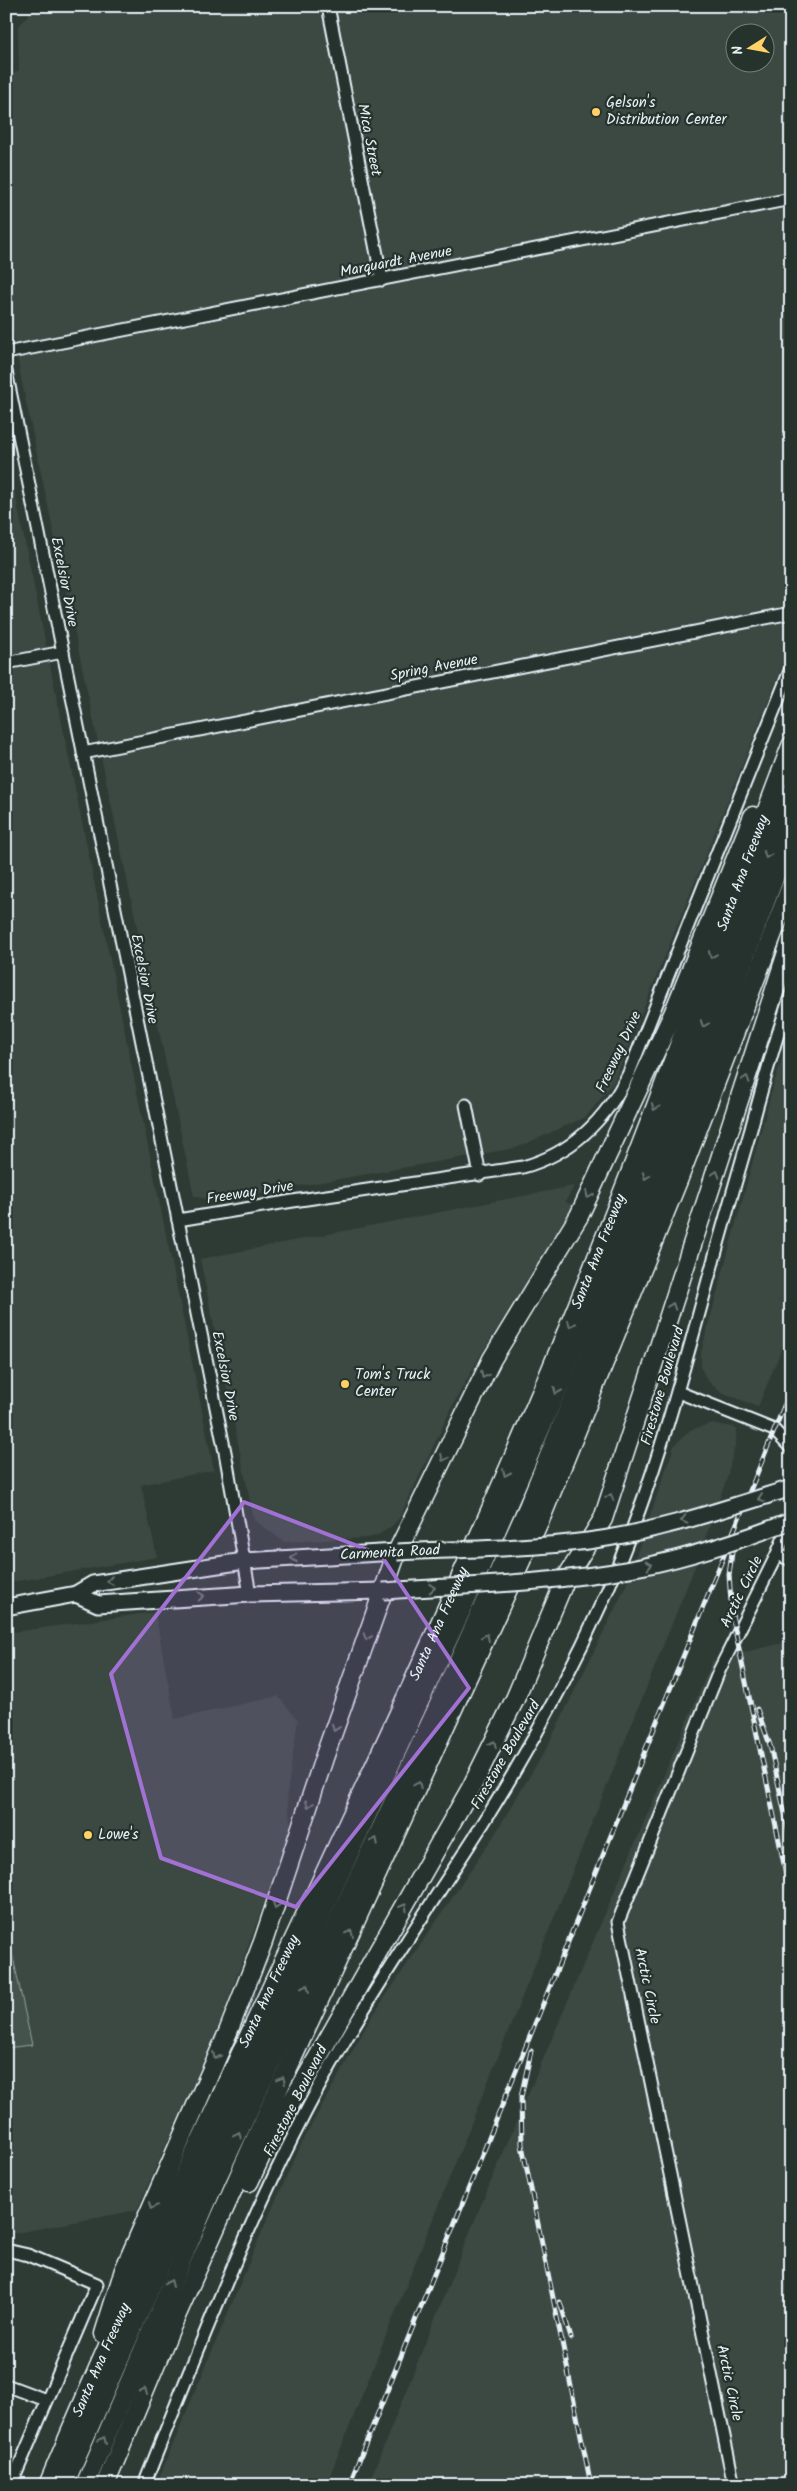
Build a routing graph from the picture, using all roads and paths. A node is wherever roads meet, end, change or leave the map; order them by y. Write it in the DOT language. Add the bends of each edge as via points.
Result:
graph roads {
  1 [pos="328,6"];
  2 [pos="791,199"];
  3 [pos="382,280"];
  4 [pos="6,354"];
  5 [pos="6,371"];
  6 [pos="791,613"];
  7 [pos="63,652"];
  8 [pos="6,663"];
  9 [pos="791,668"];
  10 [pos="791,734"];
  11 [pos="791,746"];
  12 [pos="83,753"];
  13 [pos="791,794"];
  14 [pos="791,833"];
  15 [pos="791,886"];
  16 [pos="791,940"];
  17 [pos="791,995"];
  18 [pos="466,1105"];
  19 [pos="480,1174"];
  20 [pos="178,1220"];
  21 [pos="678,1392"];
  22 [pos="791,1448"];
  23 [pos="791,1488"];
  24 [pos="791,1521"];
  25 [pos="589,1540"];
  26 [pos="397,1552"];
  27 [pos="777,1554"];
  28 [pos="791,1560"];
  29 [pos="244,1561"];
  30 [pos="566,1578"];
  31 [pos="383,1591"];
  32 [pos="76,1594"];
  33 [pos="250,1594"];
  34 [pos="6,1606"];
  35 [pos="6,2250"];
  36 [pos="169,2332"];
  37 [pos="6,2385"];
  38 [pos="46,2400"];
  39 [pos="77,2417"];
  40 [pos="11,2485"];
  41 [pos="48,2485"];
  42 [pos="64,2485"];
  43 [pos="85,2485"];
  44 [pos="105,2485"];
  45 [pos="144,2485"];
  46 [pos="734,2485"];
  1 -- 3 [label="street, Mica Street"];
  2 -- 3 [label="street, Marquardt Avenue"];
  3 -- 4 [label="street, Marquardt Avenue"];
  5 -- 7 [label="street, Excelsior Drive"];
  6 -- 12 [label="street, Spring Avenue"];
  7 -- 8 [label="street"];
  7 -- 12 [label="street, Excelsior Drive"];
  9 -- 19 [label="street, Freeway Drive" via="619,1095 597,1123 558,1153 523,1168"];
  10 -- 26 [label="highway, one-way" via="742,840 672,1014 580,1216 492,1359"];
  11 -- 39 [label="highway, Santa Ana Freeway, one-way" via="598,1259 525,1432"];
  12 -- 20 [label="street, Excelsior Drive"];
  13 -- 42 [label="highway, one-way" via="635,1204 531,1452 464,1605 178,2226"];
  43 -- 14 [label="highway, one-way" via="212,2189 528,1507 652,1206"];
  36 -- 15 [label="highway, one-way" via="543,1513 669,1204"];
  25 -- 16 [label="highway, one-way" via="603,1518"];
  17 -- 21 [label="street, Firestone Boulevard"];
  18 -- 19 [label="street"];
  19 -- 20 [label="street, Freeway Drive"];
  20 -- 29 [label="street, Excelsior Drive"];
  21 -- 22 [label="street" via="774,1430"];
  21 -- 45 [label="street, Firestone Boulevard" via="632,1532 563,1687 486,1819 342,2045 299,2125 250,2226"];
  23 -- 25 [label="main road, Carmenita Road, one-way, bridge" via="706,1514"];
  24 -- 27 [label="street, Arctic Circle"];
  30 -- 24 [label="main road, one-way, bridge" via="665,1561"];
  25 -- 26 [label="main road, Carmenita Road, bridge" via="513,1548"];
  25 -- 30 [label="highway"];
  26 -- 29 [label="main road, Carmenita Road, one-way"];
  26 -- 31 [label="highway"];
  27 -- 28 [label="street"];
  27 -- 46 [label="street, Arctic Circle" via="719,1671 618,1922"];
  29 -- 32 [label="main road, Carmenita Road, one-way" via="93,1584"];
  29 -- 33 [label="street, Excelsior Drive"];
  31 -- 30 [label="main road, one-way, bridge"];
  36 -- 30 [label="highway, one-way" via="221,2241 268,2141 471,1788 515,1699"];
  31 -- 33 [label="main road"];
  31 -- 39 [label="highway, one-way" via="263,1942 228,2032 124,2270"];
  32 -- 33 [label="main road, one-way" via="98,1604"];
  32 -- 34 [label="main road, Carmenita Road"];
  35 -- 38 [label="street" via="28,2255 97,2284"];
  44 -- 36 [label="highway, one-way"];
  37 -- 38 [label="street"];
  38 -- 40 [label="street"];
  39 -- 41 [label="highway, Santa Ana Freeway"];
}
